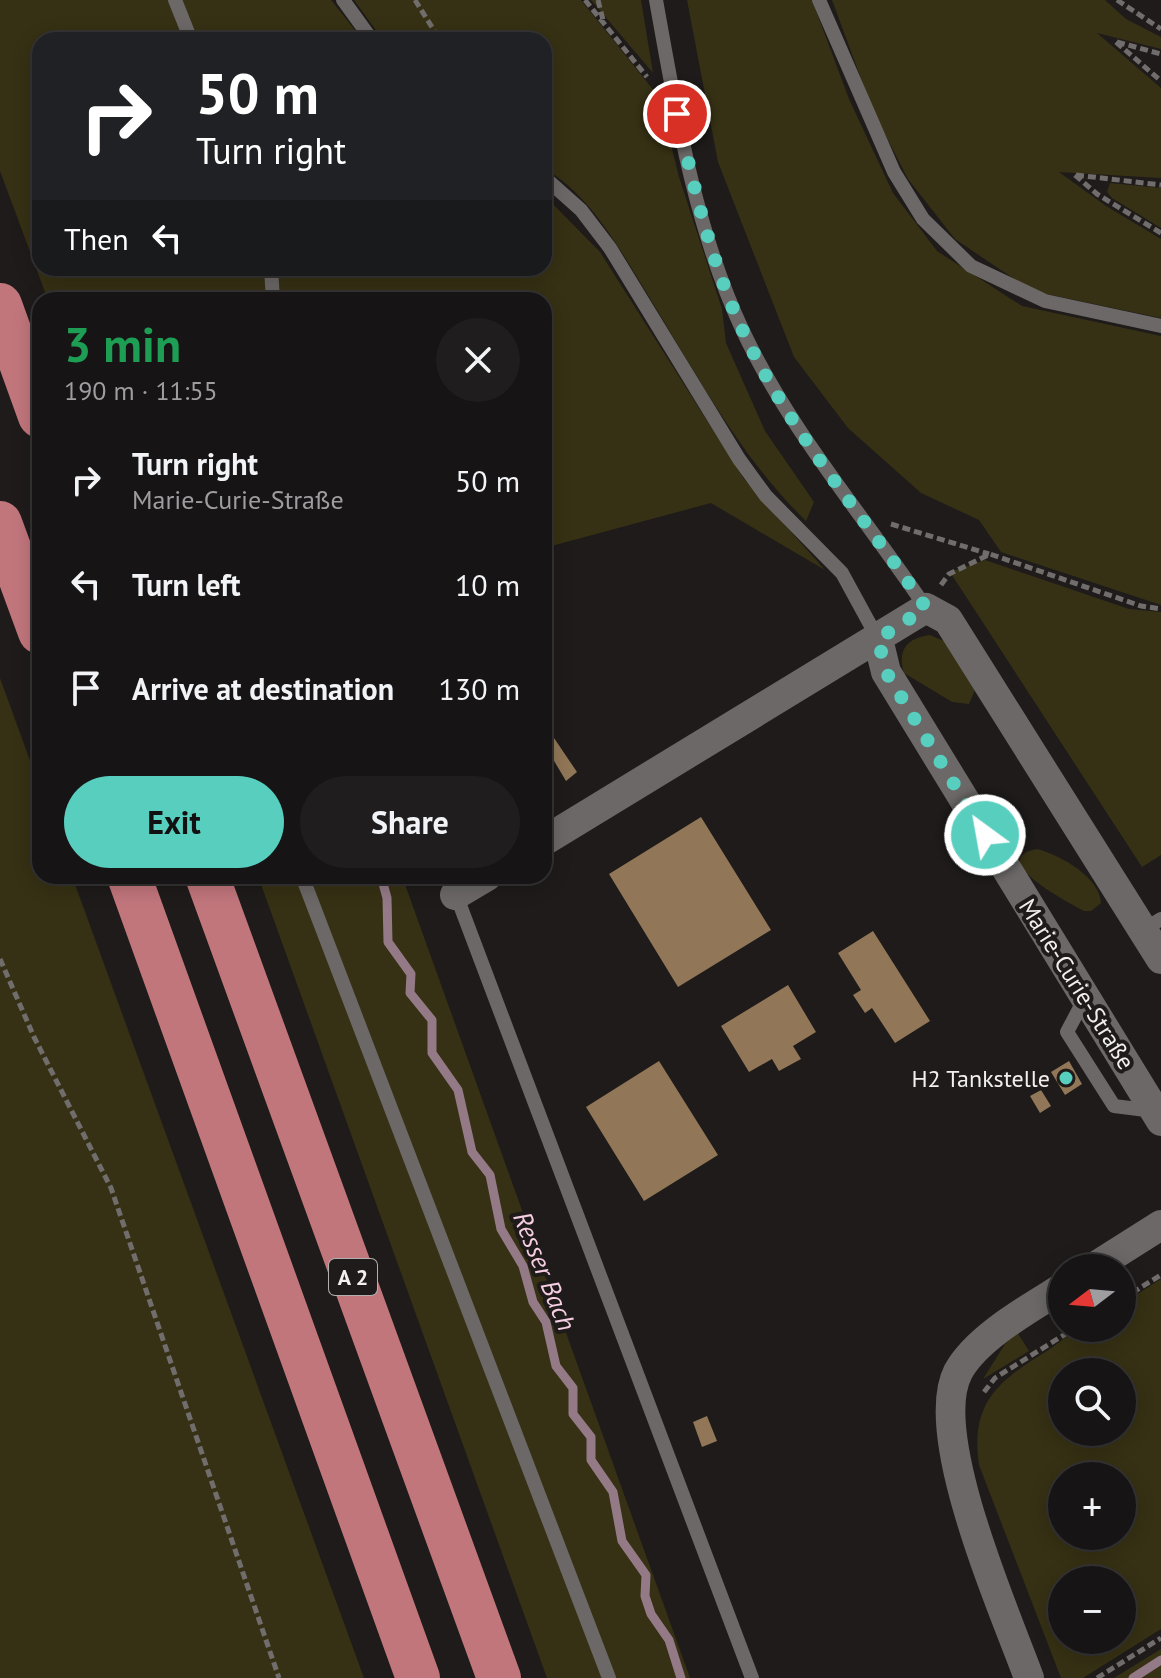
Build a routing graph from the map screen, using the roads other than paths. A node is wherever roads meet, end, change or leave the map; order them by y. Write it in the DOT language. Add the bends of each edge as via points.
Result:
graph roads {
  1 [pos="175,0"];
  2 [pos="343,0"];
  3 [pos="656,0"];
  4 [pos="819,0"];
  5 [pos="188,32"];
  6 [pos="366,32"];
  7 [pos="552,184"];
  8 [pos="0,305"];
  9 [pos="1161,326"];
  10 [pos="32,394"];
  11 [pos="0,523"];
  12 [pos="926,608"];
  13 [pos="32,610"];
  14 [pos="878,639"];
  15 [pos="552,836"];
  16 [pos="132,884"];
  17 [pos="210,884"];
  18 [pos="305,884"];
  19 [pos="452,886"];
  20 [pos="1152,924"];
  21 [pos="1161,959"];
  22 [pos="1158,1116"];
  23 [pos="1161,1225"];
  24 [pos="1115,1254"];
  25 [pos="1048,1297"];
  26 [pos="418,1678"];
  27 [pos="499,1678"];
  28 [pos="609,1678"];
  29 [pos="752,1678"];
  30 [pos="1029,1678"];
  1 -- 5 [label="lane"];
  2 -- 6 [label="lane"];
  3 -- 12 [label="lane" via="703,223 741,328 782,403"];
  4 -- 9 [label="lane" via="894,172 923,219 971,266 1045,301"];
  7 -- 14 [label="lane" via="581,210 610,248 739,459 766,496 842,573"];
  8 -- 10 [label="highway"];
  11 -- 13 [label="highway"];
  12 -- 14 [label="street"];
  12 -- 20 [label="street" via="948,620"];
  14 -- 15 [label="street"];
  14 -- 22 [label="street, Marie-Curie-Straße" via="886,672"];
  16 -- 26 [label="highway"];
  17 -- 27 [label="highway, A 2"];
  18 -- 28 [label="lane"];
  19 -- 29 [label="lane"];
  20 -- 21 [label="street"];
  23 -- 24 [label="street"];
  25 -- 30 [label="street" via="995,1331 957,1373 949,1430 961,1490"];
}
